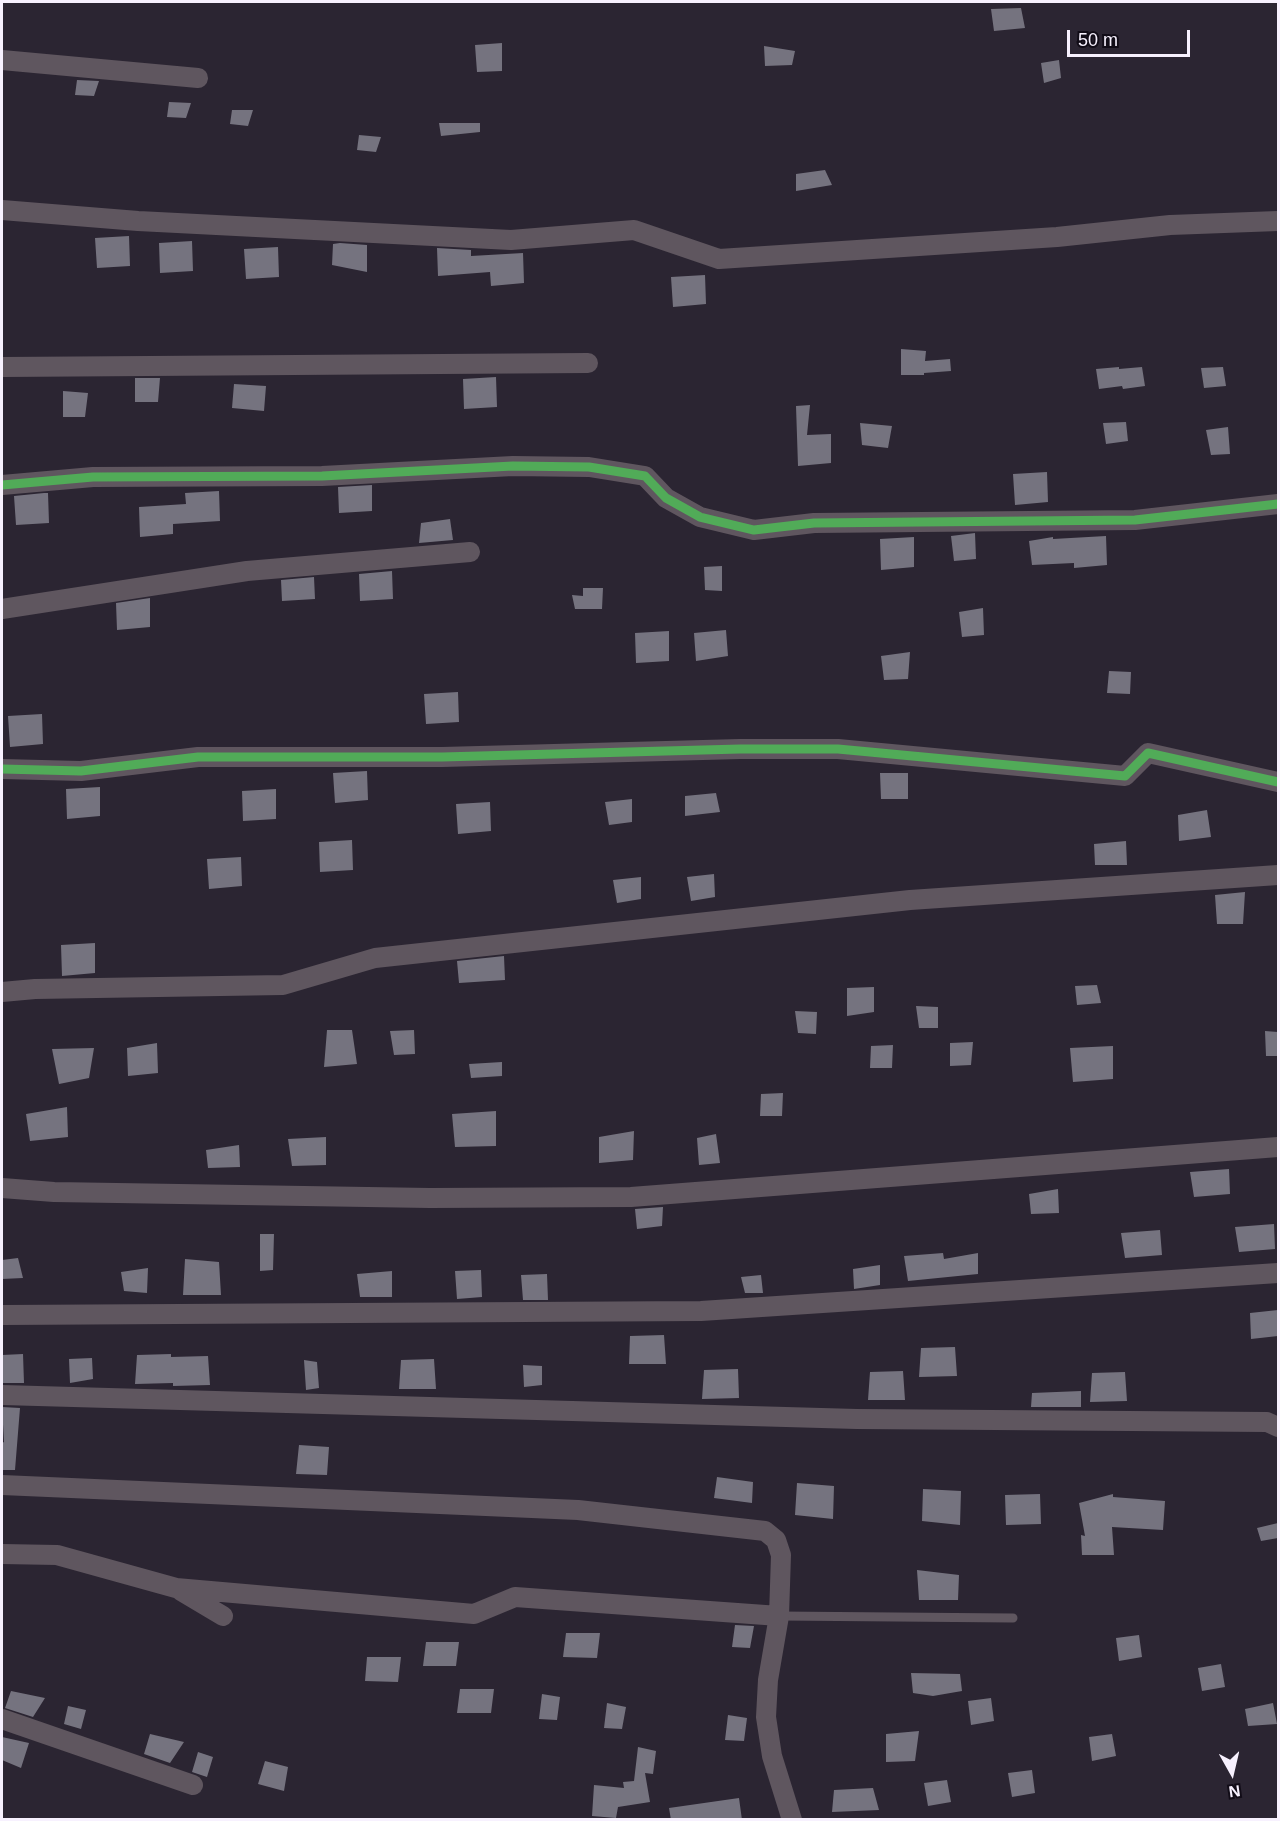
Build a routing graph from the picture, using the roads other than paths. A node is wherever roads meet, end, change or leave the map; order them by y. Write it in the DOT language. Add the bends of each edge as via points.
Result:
graph roads {
  1 [pos="2,60"];
  2 [pos="198,78"];
  3 [pos="2,210"];
  4 [pos="1278,221"];
  5 [pos="588,363"];
  6 [pos="2,367"];
  7 [pos="2,485"];
  8 [pos="1278,504"];
  9 [pos="470,552"];
  10 [pos="2,609"];
  11 [pos="2,769"];
  12 [pos="1278,782"];
  13 [pos="1278,875"];
  14 [pos="2,992"];
  15 [pos="1278,1147"];
  16 [pos="2,1188"];
  17 [pos="1278,1273"];
  18 [pos="2,1315"];
  19 [pos="2,1395"];
  20 [pos="1278,1427"];
  21 [pos="2,1485"];
  22 [pos="2,1554"];
  23 [pos="176,1588"];
  24 [pos="223,1616"];
  25 [pos="779,1616"];
  26 [pos="1013,1618"];
  27 [pos="2,1719"];
  28 [pos="194,1785"];
  29 [pos="792,1820"];
  1 -- 2 [label="street"];
  3 -- 4 [label="street" via="511,240 634,230 719,259 1058,237 1170,225"];
  5 -- 6 [label="street"];
  7 -- 8 [label="street" via="93,477 322,476 513,466 589,467 645,476 666,498 700,517 754,530 814,523 1135,520"];
  9 -- 10 [label="street" via="247,571"];
  11 -- 12 [label="street" via="81,771 198,757 442,757 826,749 1125,776 1148,753"];
  13 -- 14 [label="street" via="910,900 375,958 283,985"];
  15 -- 16 [label="street" via="631,1197 407,1198"];
  17 -- 18 [label="street" via="701,1311"];
  19 -- 20 [label="street" via="856,1419 1267,1422"];
  21 -- 25 [label="street" via="578,1510 765,1531 776,1540 781,1555"];
  22 -- 23 [label="street" via="57,1555"];
  23 -- 24 [label="street"];
  23 -- 25 [label="street" via="474,1614 514,1597"];
  25 -- 26 [label="lane"];
  25 -- 29 [label="street" via="766,1717 772,1756"];
  27 -- 28 [label="street"];
}
